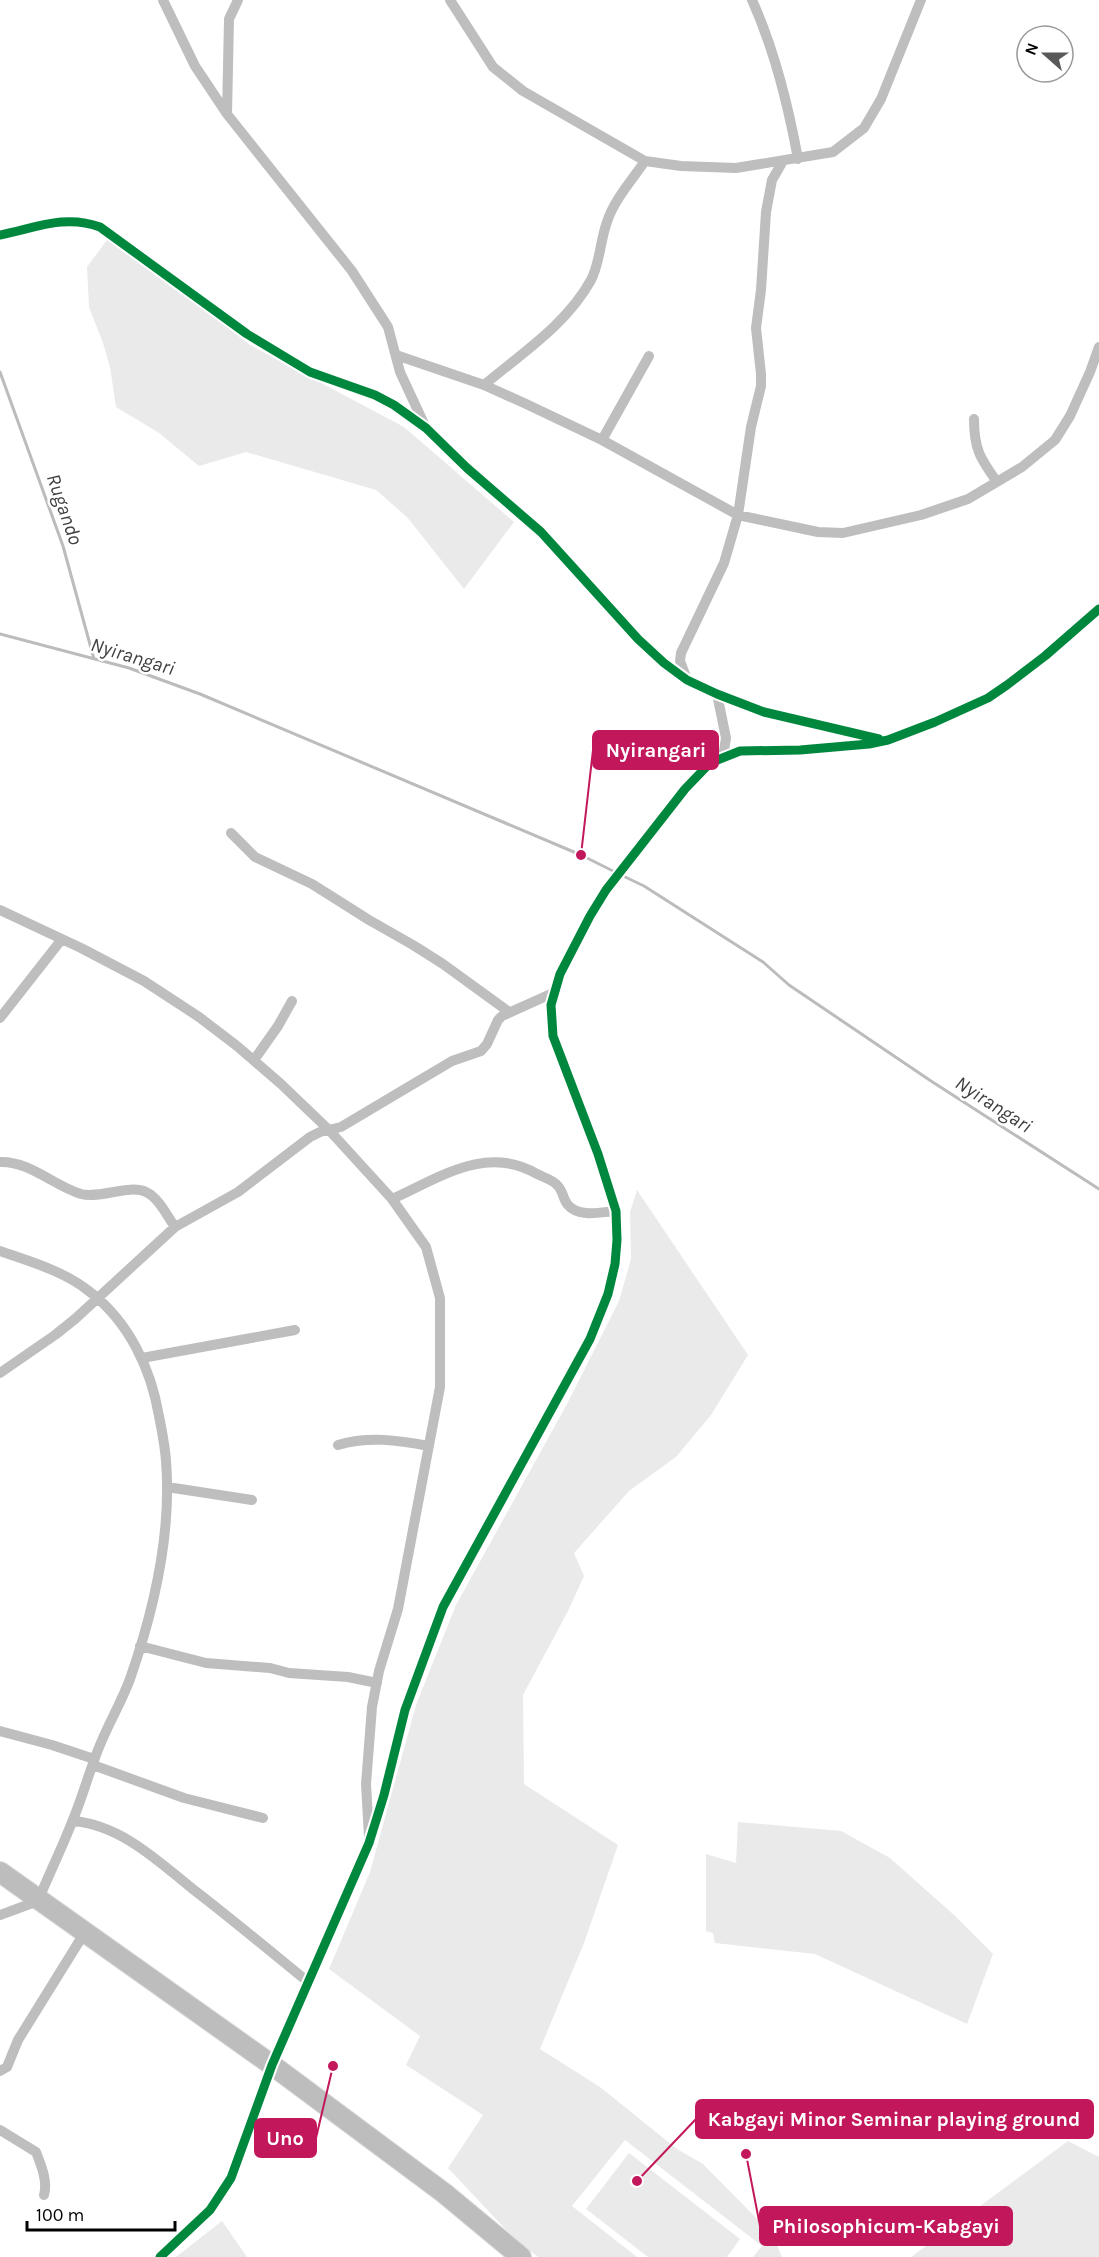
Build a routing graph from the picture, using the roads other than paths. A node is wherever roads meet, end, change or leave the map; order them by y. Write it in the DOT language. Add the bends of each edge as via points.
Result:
graph roads {
  1 [pos="163,0"];
  2 [pos="238,0"];
  3 [pos="450,0"];
  4 [pos="752,0"];
  5 [pos="921,0"];
  6 [pos="227,114"];
  7 [pos="798,159"];
  8 [pos="645,160"];
  9 [pos="783,161"];
  10 [pos="0,235"];
  11 [pos="1099,347"];
  12 [pos="396,356"];
  13 [pos="649,356"];
  14 [pos="484,385"];
  15 [pos="974,419"];
  16 [pos="426,428"];
  17 [pos="602,440"];
  18 [pos="997,482"];
  19 [pos="738,515"];
  20 [pos="1099,609"];
  21 [pos="687,680"];
  22 [pos="717,694"];
  23 [pos="888,740"];
  24 [pos="723,757"];
  25 [pos="231,833"];
  26 [pos="0,910"];
  27 [pos="62,939"];
  28 [pos="553,993"];
  29 [pos="292,1001"];
  30 [pos="509,1012"];
  31 [pos="0,1018"];
  32 [pos="254,1060"];
  33 [pos="330,1130"];
  34 [pos="0,1162"];
  35 [pos="392,1199"];
  36 [pos="616,1211"];
  37 [pos="175,1227"];
  38 [pos="0,1251"];
  39 [pos="97,1298"];
  40 [pos="295,1330"];
  41 [pos="141,1358"];
  42 [pos="0,1373"];
  43 [pos="338,1445"];
  44 [pos="429,1446"];
  45 [pos="167,1487"];
  46 [pos="252,1500"];
  47 [pos="140,1646"];
  48 [pos="377,1683"];
  49 [pos="0,1731"];
  50 [pos="94,1762"];
  51 [pos="263,1818"];
  52 [pos="73,1821"];
  53 [pos="369,1843"];
  54 [pos="0,1872"];
  55 [pos="38,1901"];
  56 [pos="0,1915"];
  57 [pos="85,1932"];
  58 [pos="308,1982"];
  59 [pos="272,2065"];
  60 [pos="0,2071"];
  61 [pos="0,2130"];
  62 [pos="44,2194"];
  63 [pos="160,2257"];
  64 [pos="521,2257"];
  1 -- 6 [label="street" via="195,66"];
  2 -- 6 [label="street" via="229,19"];
  3 -- 8 [label="street" via="493,67 523,91"];
  4 -- 7 [label="street" via="776,60"];
  5 -- 7 [label="street" via="881,99 864,128 833,152"];
  6 -- 12 [label="street" via="352,271 390,331"];
  7 -- 9 [label="street"];
  8 -- 9 [label="street" via="736,168"];
  8 -- 14 [label="street" via="610,215 592,277 579,300 559,322"];
  9 -- 19 [label="street" via="772,180 766,204 756,328 761,386"];
  10 -- 16 [label="street" via="70,220 100,227 247,334 310,372 375,394"];
  11 -- 18 [label="street" via="1070,416 1055,440"];
  12 -- 14 [label="street"];
  12 -- 16 [label="street"];
  13 -- 17 [label="street"];
  14 -- 17 [label="street"];
  15 -- 18 [label="street" via="979,455"];
  16 -- 21 [label="street" via="541,532 638,639"];
  17 -- 19 [label="street"];
  18 -- 19 [label="street" via="969,499 921,515 843,532 818,532"];
  19 -- 21 [label="street" via="724,563 681,653 681,669"];
  20 -- 23 [label="street" via="988,698"];
  21 -- 22 [label="street"];
  22 -- 23 [label="street" via="765,712"];
  22 -- 24 [label="street" via="726,738"];
  23 -- 24 [label="street" via="819,749 740,751"];
  24 -- 28 [label="street" via="698,774 612,882 575,943"];
  25 -- 30 [label="street" via="255,856 312,884 413,945"];
  26 -- 27 [label="street"];
  27 -- 31 [label="street"];
  27 -- 32 [label="street" via="144,981"];
  28 -- 30 [label="street"];
  28 -- 36 [label="street" via="553,1036"];
  29 -- 32 [label="street"];
  30 -- 33 [label="street" via="498,1020 482,1051 452,1061"];
  32 -- 33 [label="street"];
  33 -- 35 [label="street"];
  33 -- 37 [label="street" via="304,1141 247,1186"];
  34 -- 37 [label="street" via="16,1164 82,1194 145,1191"];
  35 -- 36 [label="street" via="458,1169 486,1161 508,1162 558,1185 568,1206 578,1212"];
  35 -- 44 [label="street" via="426,1247 440,1298 440,1387"];
  36 -- 53 [label="street" via="615,1264 600,1318 443,1607 405,1710"];
  37 -- 39 [label="street"];
  38 -- 39 [label="street" via="71,1279"];
  39 -- 41 [label="street" via="118,1319"];
  39 -- 42 [label="street" via="55,1335"];
  40 -- 41 [label="street"];
  41 -- 45 [label="street" via="153,1383"];
  43 -- 44 [label="street" via="385,1439"];
  44 -- 48 [label="street" via="398,1609"];
  45 -- 46 [label="street"];
  45 -- 47 [label="street" via="160,1564"];
  47 -- 48 [label="street" via="206,1663"];
  47 -- 50 [label="street"];
  48 -- 53 [label="street" via="367,1749"];
  49 -- 50 [label="street"];
  50 -- 51 [label="street" via="184,1798"];
  50 -- 52 [label="street"];
  52 -- 55 [label="street"];
  52 -- 58 [label="street" via="90,1822 134,1844"];
  53 -- 58 [label="street"];
  54 -- 55 [label="highway"];
  55 -- 56 [label="street"];
  55 -- 57 [label="highway"];
  57 -- 59 [label="highway"];
  57 -- 60 [label="street" via="18,2040 7,2067"];
  58 -- 59 [label="street"];
  59 -- 63 [label="street" via="231,2178 210,2210"];
  59 -- 64 [label="highway" via="444,2193"];
  61 -- 62 [label="street" via="36,2152 45,2180"];
}
